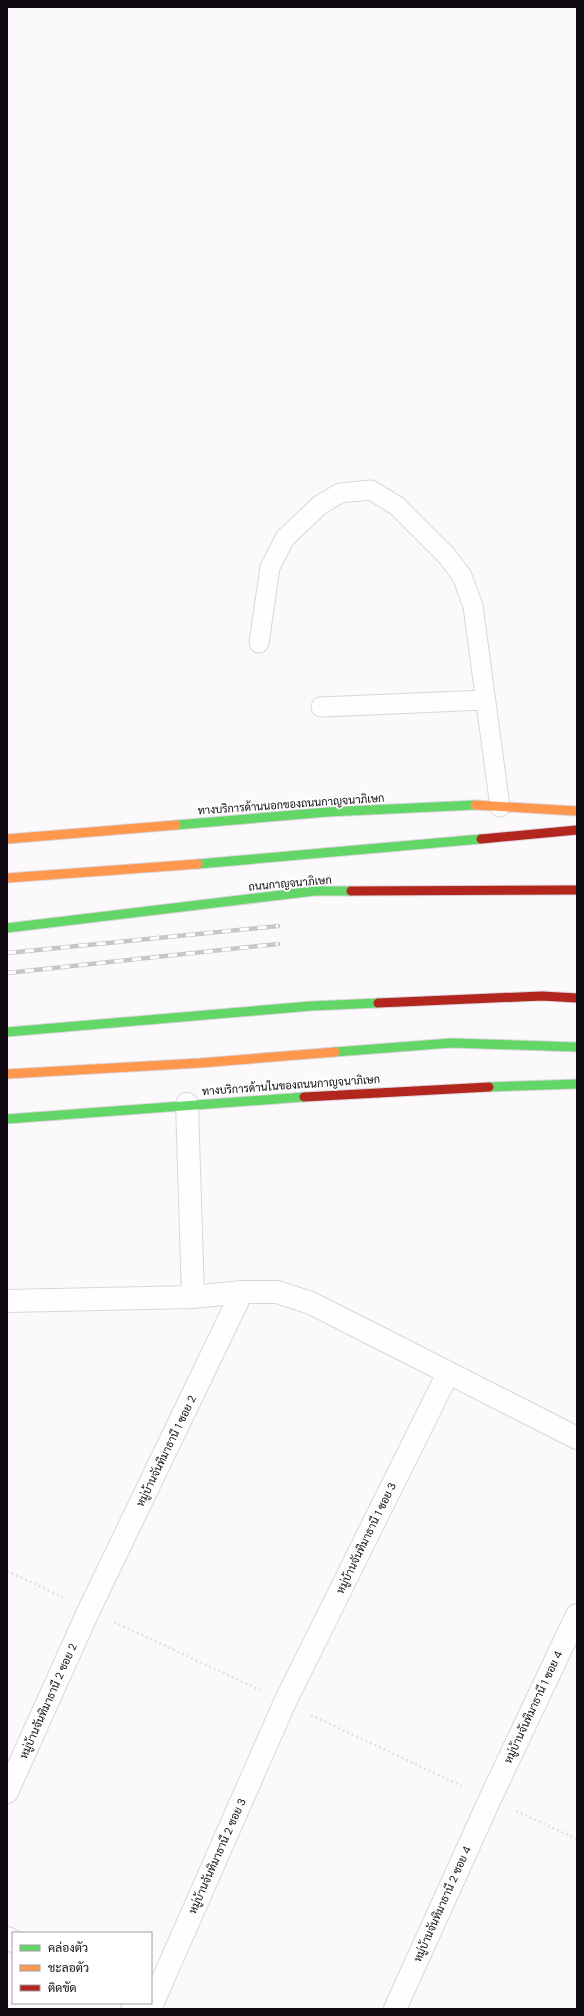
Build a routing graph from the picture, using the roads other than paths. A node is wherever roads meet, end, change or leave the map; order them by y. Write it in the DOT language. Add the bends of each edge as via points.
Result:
graph roads {
  1 [pos="259,643"];
  2 [pos="485,700"];
  3 [pos="321,707"];
  4 [pos="500,807"];
  5 [pos="577,812"];
  6 [pos="577,830"];
  7 [pos="7,839"];
  8 [pos="7,878"];
  9 [pos="577,890"];
  10 [pos="7,928"];
  11 [pos="577,998"];
  12 [pos="7,1032"];
  13 [pos="577,1047"];
  14 [pos="7,1074"];
  15 [pos="577,1084"];
  16 [pos="187,1104"];
  17 [pos="7,1119"];
  18 [pos="242,1292"];
  19 [pos="193,1297"];
  20 [pos="7,1301"];
  21 [pos="448,1373"];
  22 [pos="577,1438"];
  23 [pos="89,1610"];
  24 [pos="577,1615"];
  25 [pos="285,1702"];
  26 [pos="7,1792"];
  27 [pos="490,1799"];
  28 [pos="134,2004"];
  29 [pos="144,2009"];
  30 [pos="150,2009"];
  31 [pos="394,2009"];
  1 -- 2 [label="lane" via="270,567 285,538 320,505 340,493 371,490 397,506 447,556 462,576 473,606"];
  2 -- 3 [label="lane"];
  2 -- 4 [label="lane"];
  4 -- 5 [label="main road, ทางบริการด้านนอกของถนนกาญจนาภิเษก"];
  4 -- 7 [label="main road, ทางบริการด้านนอกของถนนกาญจนาภิเษก" via="466,805 328,812"];
  6 -- 8 [label="main road" via="179,866"];
  9 -- 10 [label="main road, ถนนกาญจนาภิเษก" via="316,891"];
  11 -- 12 [label="main road" via="542,996 311,1006"];
  13 -- 14 [label="main road" via="451,1043 200,1063"];
  15 -- 16 [label="main road, ทางบริการด้านในของถนนกาญจนาภิเษก" via="452,1087"];
  16 -- 17 [label="main road, ทางบริการด้านในของถนนกาญจนาภิเษก"];
  16 -- 19 [label="street"];
  18 -- 19 [label="street"];
  18 -- 21 [label="street" via="277,1292 310,1302"];
  18 -- 23 [label="street, หมู่บ้านจันทิมาธานี 1 ซอย 2"];
  19 -- 20 [label="street"];
  21 -- 22 [label="street"];
  21 -- 25 [label="street, หมู่บ้านจันทิมาธานี 1 ซอย 3"];
  23 -- 26 [label="street, หมู่บ้านจันทิมาธานี 2 ซอย 2"];
  24 -- 27 [label="street, หมู่บ้านจันทิมาธานี 1 ซอย 4"];
  25 -- 30 [label="street, หมู่บ้านจันทิมาธานี 2 ซอย 3"];
  27 -- 31 [label="street, หมู่บ้านจันทิมาธานี 2 ซอย 4"];
  28 -- 29 [label="street"];
}
